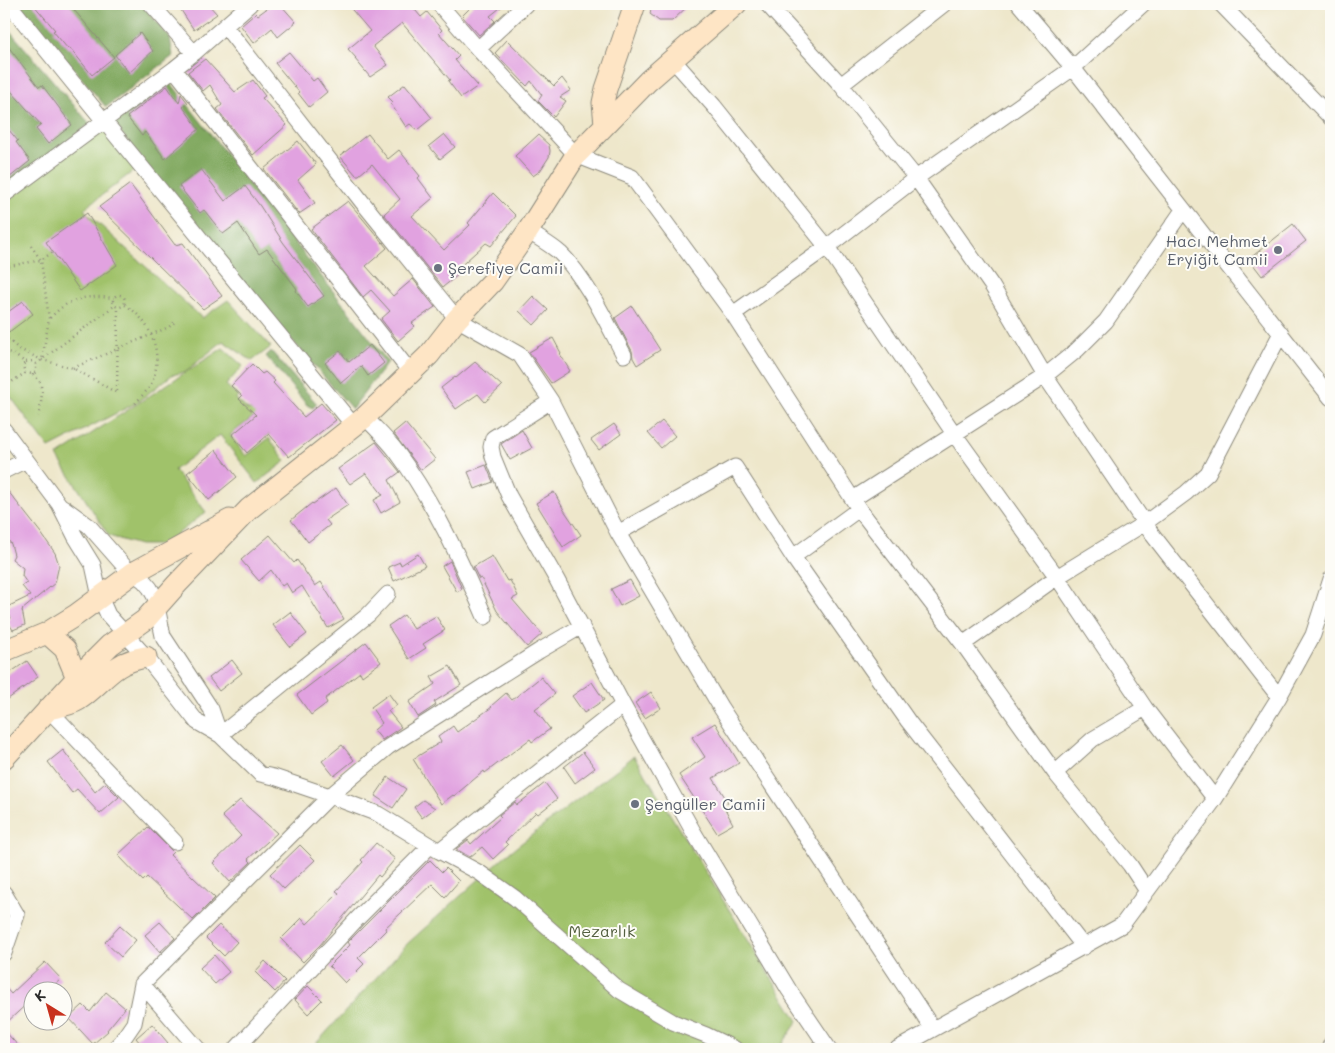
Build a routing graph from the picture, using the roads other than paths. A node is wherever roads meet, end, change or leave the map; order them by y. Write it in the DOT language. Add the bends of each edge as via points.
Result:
graph roads {
  1 [pos="9,4"];
  2 [pos="151,4"];
  3 [pos="250,4"];
  4 [pos="439,4"];
  5 [pos="526,4"];
  6 [pos="635,4"];
  7 [pos="736,4"];
  8 [pos="768,4"];
  9 [pos="944,4"];
  10 [pos="1019,4"];
  11 [pos="1143,4"];
  12 [pos="1221,4"];
  13 [pos="225,26"];
  14 [pos="478,50"];
  15 [pos="194,53"];
  16 [pos="673,60"];
  17 [pos="1073,68"];
  18 [pos="174,69"];
  19 [pos="842,85"];
  20 [pos="1331,118"];
  21 [pos="104,121"];
  22 [pos="606,124"];
  23 [pos="576,155"];
  24 [pos="916,178"];
  25 [pos="4,196"];
  26 [pos="1183,210"];
  27 [pos="528,231"];
  28 [pos="827,246"];
  29 [pos="733,314"];
  30 [pos="456,319"];
  31 [pos="1280,333"];
  32 [pos="624,356"];
  33 [pos="411,373"];
  34 [pos="1045,376"];
  35 [pos="1331,398"];
  36 [pos="551,402"];
  37 [pos="360,421"];
  38 [pos="4,430"];
  39 [pos="956,435"];
  40 [pos="26,460"];
  41 [pos="4,471"];
  42 [pos="60,504"];
  43 [pos="856,504"];
  44 [pos="249,509"];
  45 [pos="1145,523"];
  46 [pos="618,533"];
  47 [pos="793,557"];
  48 [pos="133,573"];
  49 [pos="1057,577"];
  50 [pos="1331,579"];
  51 [pos="388,594"];
  52 [pos="100,597"];
  53 [pos="157,608"];
  54 [pos="486,616"];
  55 [pos="582,626"];
  56 [pos="47,633"];
  57 [pos="124,634"];
  58 [pos="963,644"];
  59 [pos="4,651"];
  60 [pos="146,657"];
  61 [pos="77,678"];
  62 [pos="1279,697"];
  63 [pos="623,705"];
  64 [pos="1145,708"];
  65 [pos="48,709"];
  66 [pos="220,735"];
  67 [pos="4,758"];
  68 [pos="1055,773"];
  69 [pos="330,796"];
  70 [pos="1215,799"];
  71 [pos="175,842"];
  72 [pos="434,849"];
  73 [pos="1147,891"];
  74 [pos="4,892"];
  75 [pos="1084,947"];
  76 [pos="4,953"];
  77 [pos="142,984"];
  78 [pos="933,1029"];
  79 [pos="1331,1044"];
  80 [pos="114,1049"];
  81 [pos="198,1049"];
  82 [pos="236,1049"];
  83 [pos="735,1049"];
  84 [pos="829,1049"];
  85 [pos="897,1049"];
  86 [pos="1330,1049"];
  1 -- 21 [label="street"];
  2 -- 15 [label="street"];
  3 -- 13 [label="street"];
  4 -- 14 [label="street"];
  5 -- 14 [label="street"];
  6 -- 22 [label="main road" via="606,89 603,103"];
  7 -- 16 [label="main road"];
  8 -- 19 [label="street"];
  9 -- 19 [label="street"];
  10 -- 17 [label="street"];
  11 -- 17 [label="street"];
  12 -- 20 [label="street"];
  13 -- 15 [label="street"];
  13 -- 30 [label="street"];
  14 -- 23 [label="street"];
  15 -- 18 [label="street"];
  16 -- 22 [label="main road" via="648,80"];
  16 -- 28 [label="street"];
  17 -- 24 [label="street"];
  17 -- 26 [label="street"];
  18 -- 21 [label="street"];
  18 -- 33 [label="street"];
  19 -- 24 [label="street"];
  21 -- 25 [label="street"];
  21 -- 37 [label="street"];
  22 -- 23 [label="main road"];
  23 -- 27 [label="main road"];
  23 -- 29 [label="street" via="632,177"];
  24 -- 28 [label="street"];
  24 -- 34 [label="street" via="992,286"];
  26 -- 31 [label="street"];
  26 -- 34 [label="street" via="1106,321"];
  27 -- 30 [label="main road" via="493,281"];
  27 -- 32 [label="street" via="560,253 576,272"];
  28 -- 29 [label="street"];
  28 -- 39 [label="street"];
  29 -- 43 [label="street"];
  30 -- 33 [label="main road"];
  30 -- 36 [label="street" via="520,356"];
  31 -- 35 [label="street"];
  31 -- 45 [label="street" via="1208,473"];
  33 -- 37 [label="main road"];
  34 -- 39 [label="street"];
  34 -- 45 [label="street"];
  36 -- 46 [label="street"];
  36 -- 55 [label="street" via="493,438 491,447 508,496"];
  37 -- 44 [label="main road"];
  37 -- 54 [label="street" via="396,450 432,505"];
  38 -- 40 [label="street"];
  39 -- 43 [label="street"];
  39 -- 49 [label="street"];
  40 -- 41 [label="street"];
  40 -- 42 [label="street"];
  42 -- 48 [label="street" via="89,526"];
  42 -- 52 [label="street" via="93,566"];
  43 -- 47 [label="street"];
  43 -- 58 [label="street"];
  44 -- 48 [label="main road"];
  44 -- 53 [label="main road"];
  45 -- 49 [label="street"];
  45 -- 62 [label="street"];
  46 -- 47 [label="street" via="735,467"];
  46 -- 78 [label="street" via="721,708"];
  47 -- 75 [label="street" via="908,721"];
  48 -- 52 [label="main road"];
  48 -- 53 [label="street" via="150,588"];
  49 -- 58 [label="street"];
  49 -- 64 [label="street"];
  50 -- 62 [label="street" via="1313,635"];
  51 -- 66 [label="street" via="368,615"];
  52 -- 56 [label="main road"];
  52 -- 57 [label="street" via="108,616"];
  53 -- 57 [label="main road"];
  53 -- 66 [label="street" via="163,636 211,709"];
  55 -- 63 [label="street"];
  55 -- 69 [label="street" via="388,747"];
  56 -- 59 [label="main road"];
  56 -- 61 [label="main road" via="65,649"];
  57 -- 60 [label="street"];
  57 -- 61 [label="main road"];
  58 -- 68 [label="street"];
  60 -- 65 [label="main road" via="120,665 77,701"];
  60 -- 66 [label="street" via="197,722"];
  61 -- 65 [label="main road"];
  62 -- 70 [label="street"];
  63 -- 72 [label="street"];
  63 -- 84 [label="street" via="694,833 789,990"];
  64 -- 68 [label="street" via="1093,739"];
  64 -- 70 [label="street"];
  65 -- 67 [label="main road"];
  65 -- 71 [label="street"];
  66 -- 69 [label="street" via="260,774"];
  68 -- 73 [label="street" via="1130,865"];
  69 -- 72 [label="street" via="378,814"];
  69 -- 77 [label="street"];
  70 -- 73 [label="street"];
  72 -- 82 [label="street" via="357,919"];
  72 -- 83 [label="street" via="480,873 515,898 619,990 674,1022"];
  73 -- 75 [label="street" via="1122,925"];
  74 -- 76 [label="street" via="17,915"];
  75 -- 78 [label="street"];
  77 -- 80 [label="street" via="134,1023"];
  77 -- 81 [label="street"];
  78 -- 85 [label="street"];
  79 -- 86 [label="street"];
}
